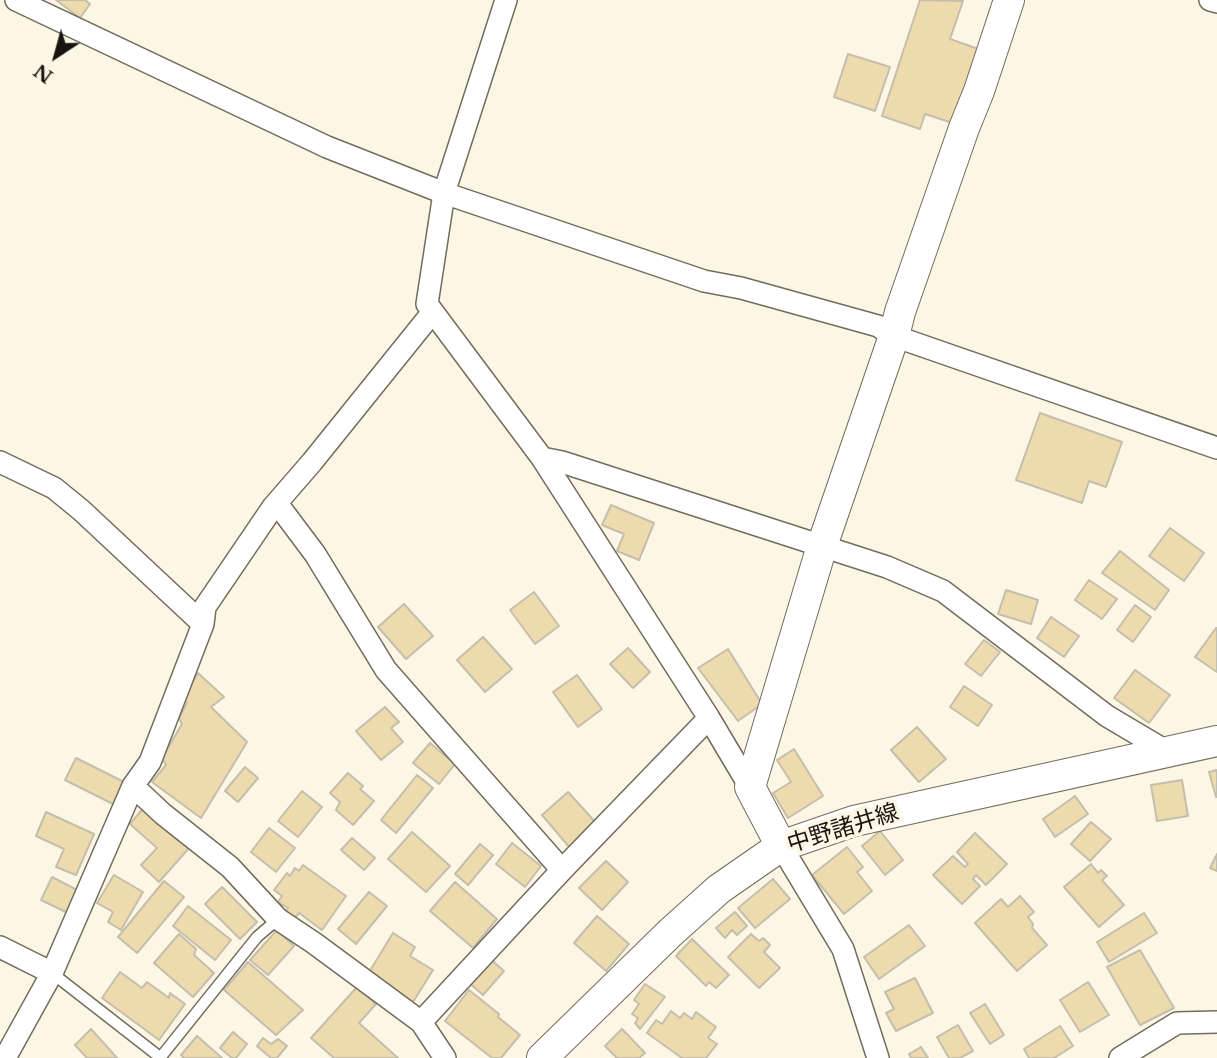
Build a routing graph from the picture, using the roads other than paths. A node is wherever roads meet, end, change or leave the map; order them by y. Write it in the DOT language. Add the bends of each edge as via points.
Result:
graph roads {
  1 [pos="16,0"];
  2 [pos="506,0"];
  3 [pos="1009,0"];
  4 [pos="1210,0"];
  5 [pos="1217,2"];
  6 [pos="444,193"];
  7 [pos="432,313"];
  8 [pos="894,336"];
  9 [pos="1217,448"];
  10 [pos="542,458"];
  11 [pos="0,461"];
  12 [pos="274,507"];
  13 [pos="822,546"];
  14 [pos="203,624"];
  15 [pos="709,718"];
  16 [pos="1217,741"];
  17 [pos="1166,751"];
  18 [pos="133,786"];
  19 [pos="750,787"];
  20 [pos="781,846"];
  21 [pos="562,870"];
  22 [pos="278,919"];
  23 [pos="0,947"];
  24 [pos="52,974"];
  25 [pos="421,1022"];
  26 [pos="1217,1022"];
  27 [pos="5,1058"];
  28 [pos="160,1058"];
  29 [pos="445,1058"];
  30 [pos="542,1058"];
  31 [pos="878,1058"];
  32 [pos="1120,1058"];
  1 -- 6 [label="street" via="327,147"];
  2 -- 6 [label="street"];
  3 -- 8 [label="street"];
  4 -- 5 [label="street"];
  6 -- 7 [label="street" via="427,304"];
  6 -- 8 [label="street" via="704,281 878,326"];
  7 -- 10 [label="street"];
  7 -- 12 [label="street"];
  8 -- 9 [label="street"];
  8 -- 13 [label="street"];
  10 -- 13 [label="street"];
  10 -- 15 [label="street"];
  11 -- 14 [label="street" via="54,488"];
  12 -- 14 [label="street" via="205,607"];
  12 -- 21 [label="street" via="282,510 315,554 386,670"];
  13 -- 17 [label="street" via="943,591 1107,716"];
  13 -- 19 [label="street"];
  14 -- 18 [label="street" via="150,762"];
  15 -- 19 [label="street"];
  15 -- 21 [label="street"];
  16 -- 17 [label="street, 中野諸井線"];
  17 -- 20 [label="street, 中野諸井線" via="854,821"];
  18 -- 22 [label="street" via="230,867"];
  18 -- 24 [label="street"];
  19 -- 20 [label="street"];
  20 -- 30 [label="street, 中野諸井線" via="719,889"];
  20 -- 31 [label="street" via="843,949"];
  21 -- 25 [label="street"];
  22 -- 25 [label="street"];
  22 -- 28 [label="lane" via="257,937"];
  23 -- 24 [label="street"];
  24 -- 27 [label="street"];
  24 -- 28 [label="lane"];
  25 -- 29 [label="street"];
  26 -- 32 [label="street" via="1177,1023"];
}
